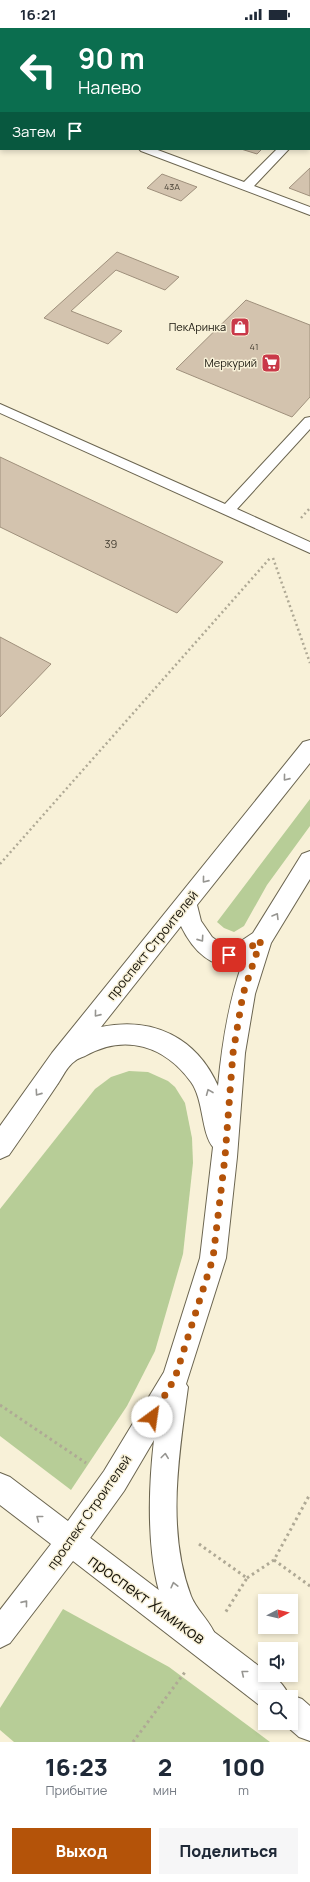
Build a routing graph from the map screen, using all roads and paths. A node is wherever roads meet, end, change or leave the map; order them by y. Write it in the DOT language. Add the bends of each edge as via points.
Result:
graph roads {
  1 [pos="148,150"];
  2 [pos="283,150"];
  3 [pos="246,187"];
  4 [pos="310,211"];
  5 [pos="0,408"];
  6 [pos="310,421"];
  7 [pos="310,508"];
  8 [pos="227,511"];
  9 [pos="285,537"];
  10 [pos="310,548"];
  11 [pos="310,663"];
  12 [pos="310,748"];
  13 [pos="310,860"];
  14 [pos="0,864"];
  15 [pos="186,904"];
  16 [pos="261,940"];
  17 [pos="60,1061"];
  18 [pos="0,1147"];
  19 [pos="225,1157"];
  20 [pos="175,1378"];
  21 [pos="0,1487"];
  22 [pos="310,1494"];
  23 [pos="70,1542"];
  24 [pos="274,1560"];
  25 [pos="248,1578"];
  26 [pos="310,1586"];
  27 [pos="0,1633"];
  28 [pos="206,1643"];
  29 [pos="265,1690"];
  30 [pos="298,1716"];
  31 [pos="310,1726"];
  1 -- 3 [label="lane"];
  2 -- 3 [label="lane"];
  3 -- 4 [label="lane"];
  5 -- 8 [label="lane"];
  6 -- 8 [label="lane"];
  7 -- 9 [label="path"];
  8 -- 9 [label="lane"];
  9 -- 10 [label="lane"];
  11 -- 14 [label="path" via="272,555"];
  12 -- 15 [label="main road, проспект Строителей, one-way"];
  16 -- 13 [label="main road, проспект Строителей, one-way"];
  15 -- 16 [label="main road, one-way" via="191,924 204,944 219,955 239,955"];
  15 -- 17 [label="main road, проспект Строителей, one-way"];
  16 -- 19 [label="main road, проспект Строителей" via="243,994 233,1053"];
  17 -- 18 [label="main road, проспект Строителей, one-way"];
  19 -- 17 [label="main road, one-way" via="210,1093 199,1072 177,1050 148,1036 116,1034 84,1044"];
  19 -- 20 [label="main road, проспект Строителей" via="213,1258"];
  20 -- 23 [label="main road, проспект Строителей" via="114,1481"];
  28 -- 20 [label="main road, one-way" via="179,1603 167,1558 163,1518 164,1461"];
  23 -- 21 [label="main road, проспект Химиков, one-way"];
  22 -- 24 [label="path"];
  27 -- 23 [label="main road, проспект Строителей, one-way"];
  23 -- 28 [label="main road, проспект Химиков"];
  24 -- 25 [label="path"];
  24 -- 26 [label="path"];
  29 -- 28 [label="main road, проспект Химиков, one-way"];
  30 -- 31 [label="main road"];
}
